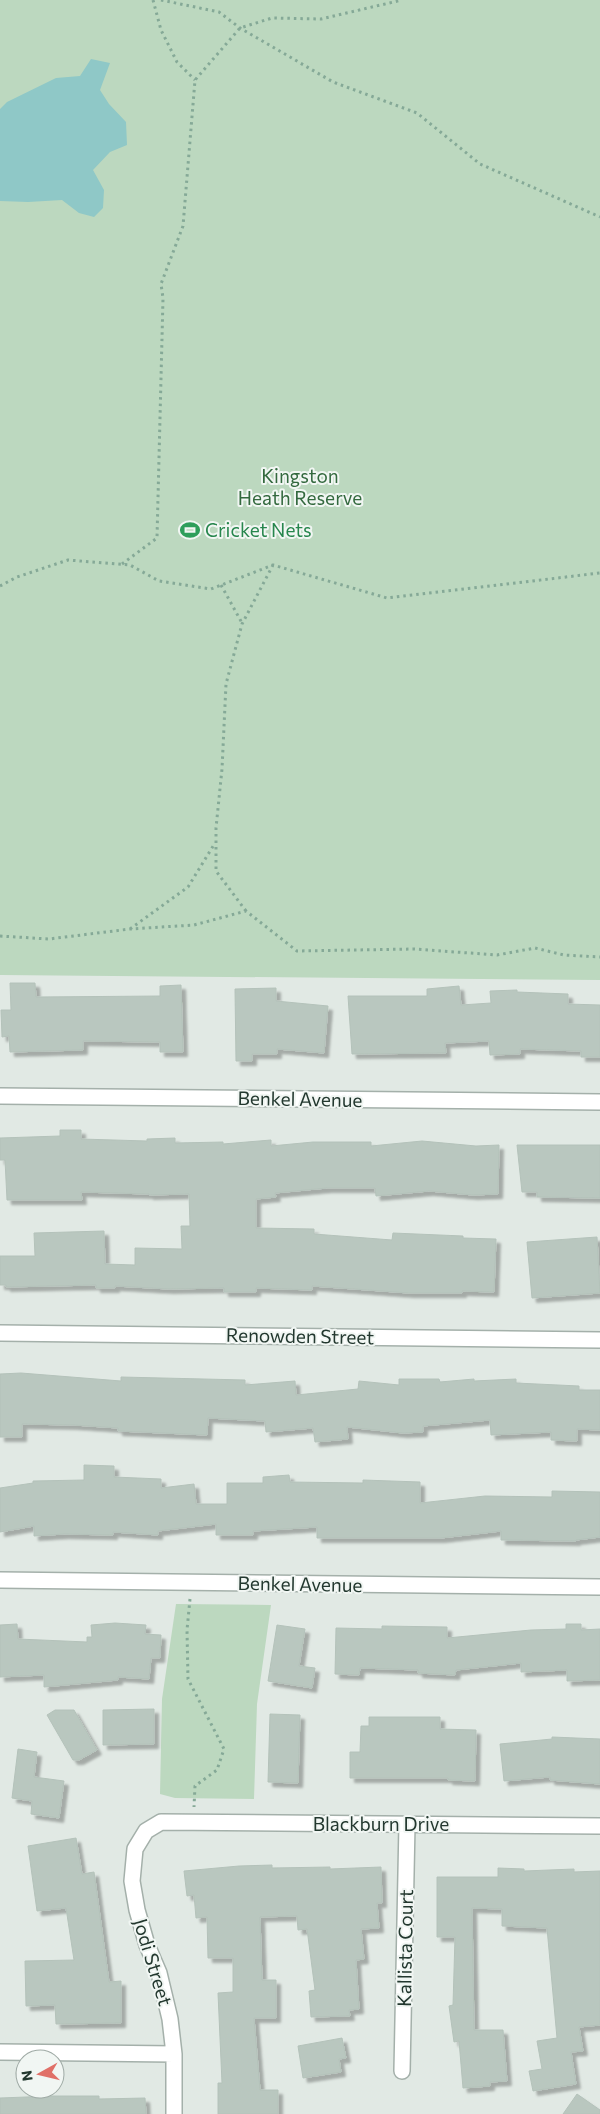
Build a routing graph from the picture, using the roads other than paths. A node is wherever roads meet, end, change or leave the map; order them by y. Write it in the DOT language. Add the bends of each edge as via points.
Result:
graph roads {
  1 [pos="0,1096"];
  2 [pos="600,1102"];
  3 [pos="0,1333"];
  4 [pos="600,1340"];
  5 [pos="0,1580"];
  6 [pos="600,1586"];
  7 [pos="161,1822"];
  8 [pos="407,1824"];
  9 [pos="600,1826"];
  10 [pos="0,2052"];
  11 [pos="174,2054"];
  12 [pos="402,2071"];
  13 [pos="174,2114"];
  1 -- 2 [label="street, Benkel Avenue"];
  3 -- 4 [label="street, Renowden Street"];
  5 -- 6 [label="street, Benkel Avenue"];
  7 -- 8 [label="street, Blackburn Drive"];
  7 -- 11 [label="street, Jodi Street" via="146,1831 135,1850 132,1881 137,1910 170,2019"];
  8 -- 9 [label="street, Blackburn Drive"];
  8 -- 12 [label="street, Kallista Court"];
  10 -- 11 [label="street"];
  11 -- 13 [label="street, Jodi Street"];
}
